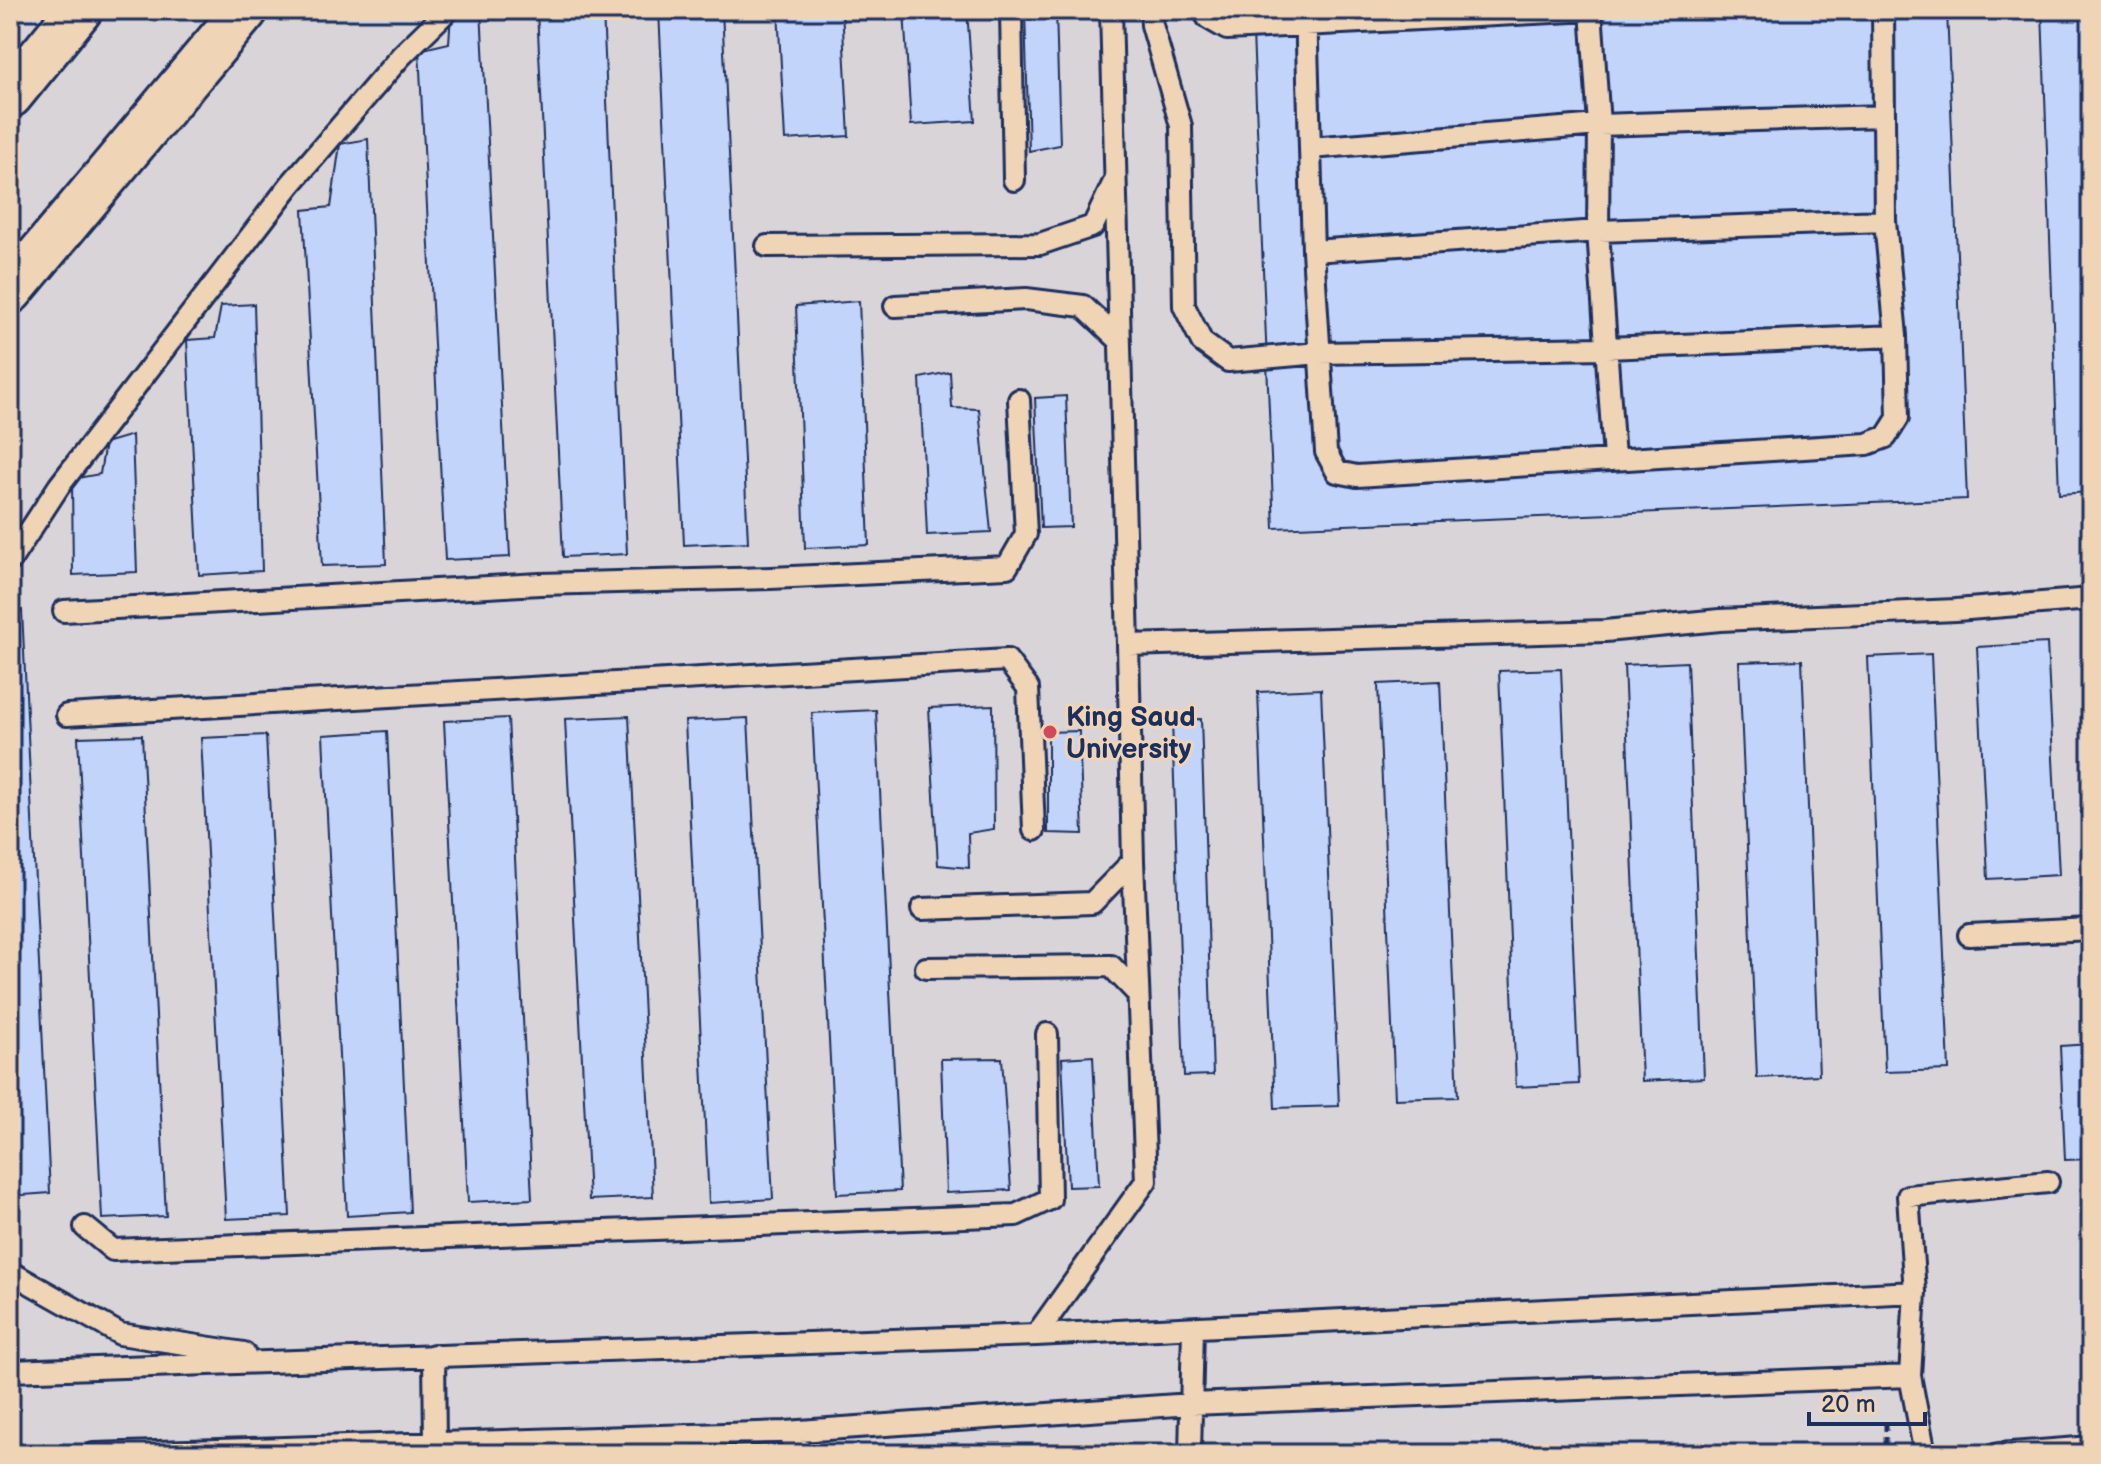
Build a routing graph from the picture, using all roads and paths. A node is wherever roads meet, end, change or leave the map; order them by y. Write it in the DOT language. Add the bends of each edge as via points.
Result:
graph roads {
  1 [pos="79,10"];
  2 [pos="245,10"];
  3 [pos="448,10"];
  4 [pos="1011,10"];
  5 [pos="1111,10"];
  6 [pos="1151,10"];
  7 [pos="1203,10"];
  8 [pos="1592,10"];
  9 [pos="1883,10"];
  10 [pos="1307,18"];
  11 [pos="10,95"];
  12 [pos="1883,116"];
  13 [pos="1599,125"];
  14 [pos="1310,148"];
  15 [pos="1014,180"];
  16 [pos="1115,180"];
  17 [pos="1885,221"];
  18 [pos="1598,231"];
  19 [pos="767,246"];
  20 [pos="1313,251"];
  21 [pos="10,291"];
  22 [pos="895,306"];
  23 [pos="1896,336"];
  24 [pos="1119,340"];
  25 [pos="1606,348"];
  26 [pos="1319,353"];
  27 [pos="1019,400"];
  28 [pos="1614,458"];
  29 [pos="10,561"];
  30 [pos="2091,599"];
  31 [pos="64,611"];
  32 [pos="1128,645"];
  33 [pos="67,715"];
  34 [pos="1034,830"];
  35 [pos="1133,861"];
  36 [pos="922,909"];
  37 [pos="2091,929"];
  38 [pos="1969,935"];
  39 [pos="926,968"];
  40 [pos="1138,994"];
  41 [pos="1047,1034"];
  42 [pos="2048,1182"];
  43 [pos="85,1227"];
  44 [pos="10,1272"];
  45 [pos="1915,1292"];
  46 [pos="1193,1328"];
  47 [pos="1036,1335"];
  48 [pos="434,1355"];
  49 [pos="292,1360"];
  50 [pos="10,1371"];
  51 [pos="1910,1376"];
  52 [pos="1191,1404"];
  53 [pos="785,1432"];
  54 [pos="435,1442"];
  55 [pos="2091,1447"];
  56 [pos="94,1454"];
  57 [pos="804,1454"];
  58 [pos="1190,1454"];
  59 [pos="1925,1454"];
  60 [pos="1999,1454"];
  1 -- 11 [label="main road"];
  2 -- 21 [label="main road"];
  3 -- 29 [label="lane" via="401,56 290,185 59,486"];
  4 -- 15 [label="lane"];
  5 -- 16 [label="lane"];
  6 -- 26 [label="lane" via="1181,126 1184,306 1202,342 1228,361"];
  7 -- 10 [label="lane" via="1227,29"];
  8 -- 10 [label="lane"];
  8 -- 13 [label="lane"];
  9 -- 12 [label="lane"];
  10 -- 14 [label="lane"];
  12 -- 13 [label="lane"];
  12 -- 17 [label="lane"];
  13 -- 14 [label="lane"];
  13 -- 18 [label="lane"];
  14 -- 20 [label="lane"];
  16 -- 19 [label="lane" via="1093,226 1040,244"];
  16 -- 24 [label="lane"];
  17 -- 18 [label="lane"];
  17 -- 23 [label="lane"];
  18 -- 20 [label="lane"];
  18 -- 25 [label="lane"];
  20 -- 26 [label="lane"];
  22 -- 24 [label="lane" via="1026,299 1083,306"];
  23 -- 25 [label="lane"];
  23 -- 28 [label="lane" via="1898,418 1886,437 1867,444"];
  24 -- 32 [label="lane"];
  25 -- 26 [label="lane"];
  25 -- 28 [label="lane"];
  26 -- 28 [label="lane" via="1326,452 1337,472 1357,476"];
  27 -- 31 [label="lane" via="1026,534 1007,567 540,584"];
  30 -- 32 [label="lane" via="1605,631"];
  32 -- 35 [label="lane"];
  33 -- 34 [label="lane" via="1007,660 1028,688"];
  35 -- 36 [label="lane" via="1092,903"];
  35 -- 40 [label="lane"];
  37 -- 38 [label="lane"];
  39 -- 40 [label="lane" via="1111,966"];
  40 -- 47 [label="lane" via="1146,1181"];
  41 -- 43 [label="lane" via="1050,1199 1016,1215 113,1250"];
  42 -- 45 [label="lane" via="1908,1196"];
  44 -- 49 [label="lane" via="120,1334"];
  45 -- 46 [label="lane"];
  45 -- 51 [label="lane"];
  46 -- 47 [label="lane"];
  46 -- 52 [label="lane"];
  47 -- 48 [label="lane"];
  48 -- 49 [label="lane"];
  48 -- 54 [label="lane"];
  49 -- 50 [label="lane"];
  51 -- 52 [label="lane"];
  51 -- 59 [label="lane"];
  52 -- 53 [label="lane"];
  52 -- 58 [label="lane"];
  53 -- 54 [label="lane"];
  53 -- 57 [label="lane"];
  54 -- 56 [label="lane"];
  55 -- 60 [label="lane"];
}
